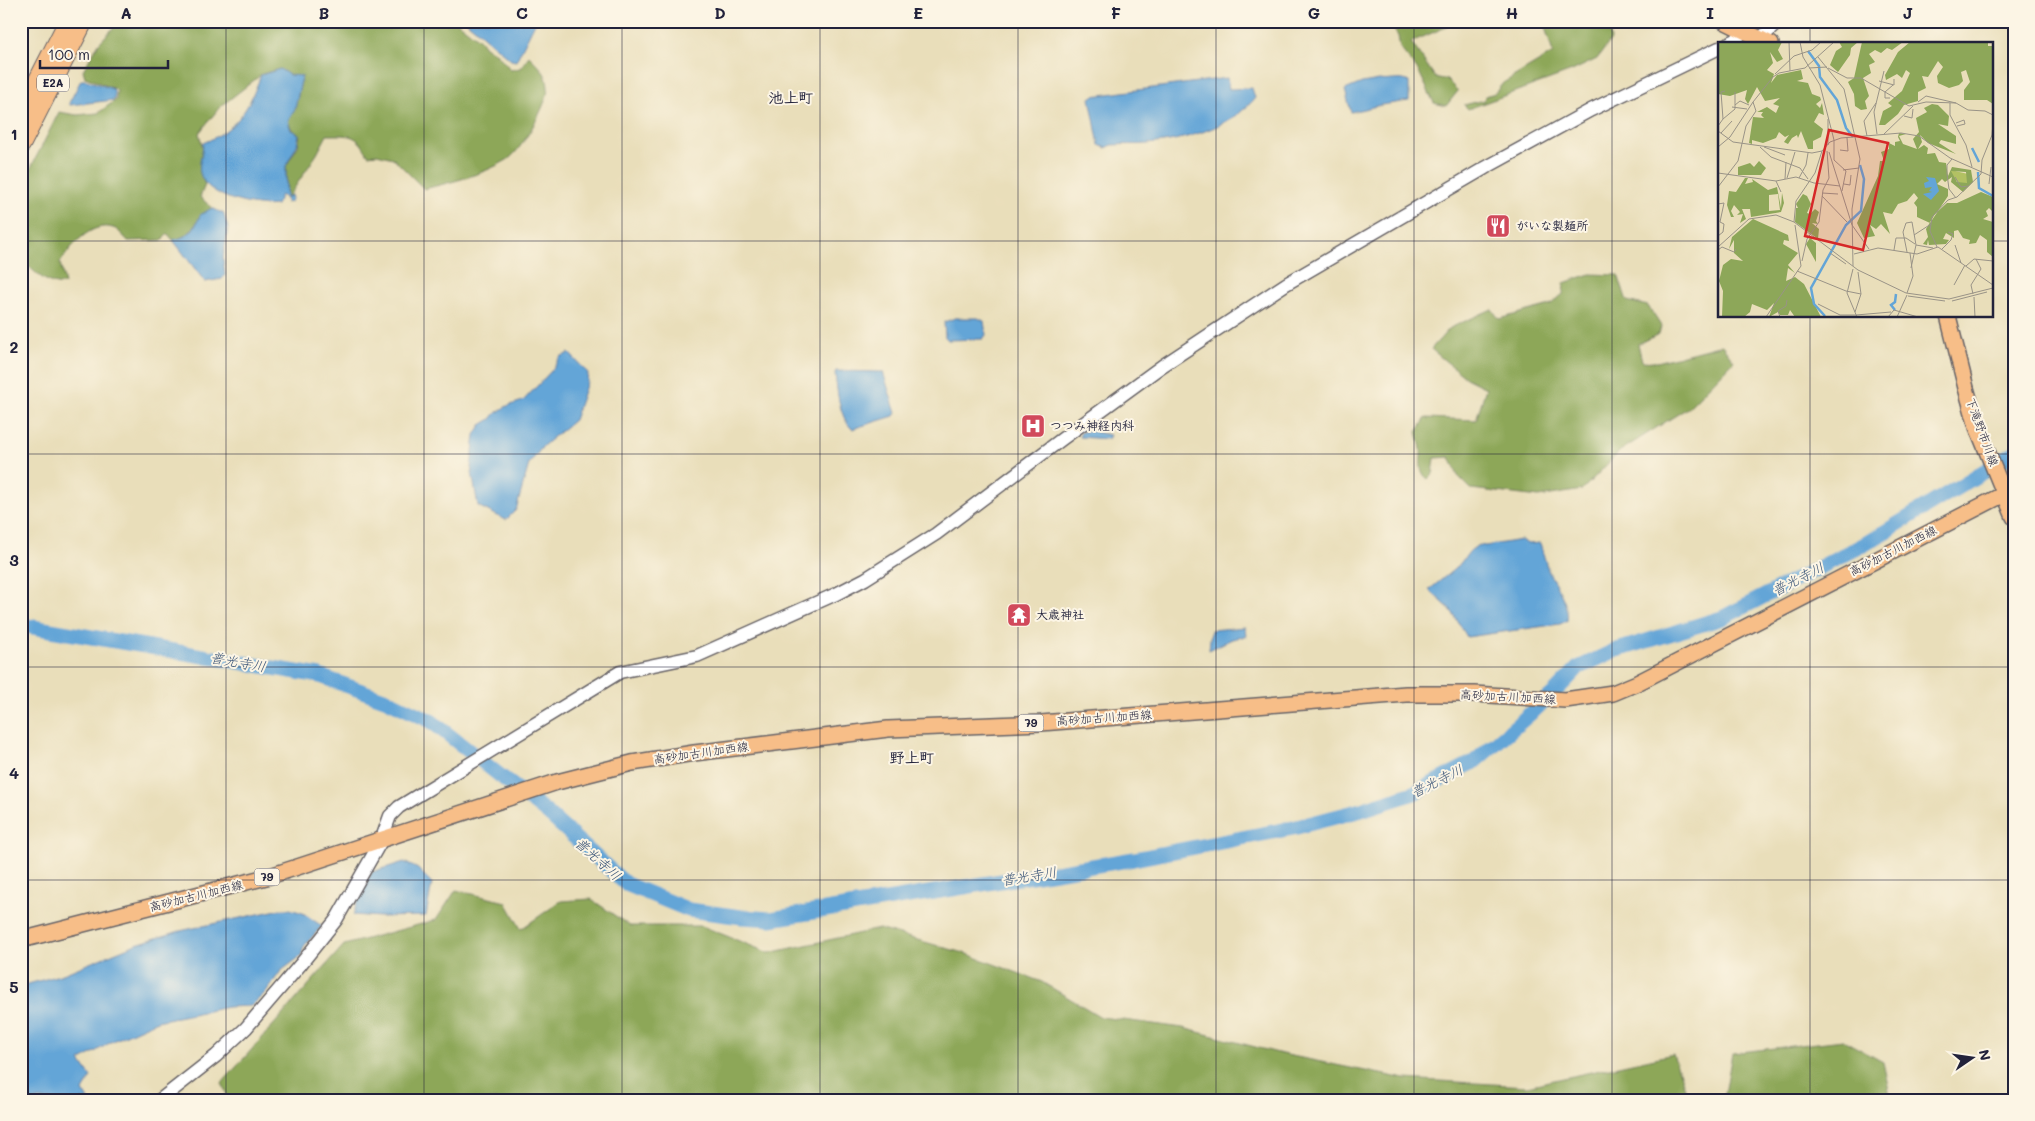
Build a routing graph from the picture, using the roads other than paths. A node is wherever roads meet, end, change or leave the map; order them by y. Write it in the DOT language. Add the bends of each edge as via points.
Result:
graph roads {
  1 [pos="68,21"];
  2 [pos="84,21"];
  3 [pos="1724,21"];
  4 [pos="1782,21"];
  5 [pos="1743,31"];
  6 [pos="1766,41"];
  7 [pos="1732,42"];
  8 [pos="1718,48"];
  9 [pos="21,113"];
  10 [pos="21,145"];
  11 [pos="1949,318"];
  12 [pos="2009,491"];
  13 [pos="2014,517"];
  14 [pos="381,841"];
  15 [pos="21,940"];
  16 [pos="160,1100"];
  1 -- 9 [label="highway, E2A"];
  2 -- 10 [label="highway, E2A"];
  3 -- 5 [label="main road"];
  4 -- 6 [label="street" via="1774,26"];
  5 -- 6 [label="main road"];
  5 -- 7 [label="street"];
  8 -- 14 [label="street" via="1591,110 1286,284 1162,366 936,534 865,579 697,656 620,672 399,807 390,816"];
  11 -- 12 [label="main road, 下滝野市川線" via="1975,419 1999,478"];
  12 -- 13 [label="main road, 下滝野市川線"];
  12 -- 14 [label="main road, 高砂加古川加西線 / 79" via="1637,684 1601,696 1558,700 1474,694 1406,694 1041,723 888,729 632,763 528,790"];
  14 -- 15 [label="main road, 高砂加古川加西線 / 79" via="270,876"];
  14 -- 16 [label="street" via="336,920 300,965 246,1028"];
}
